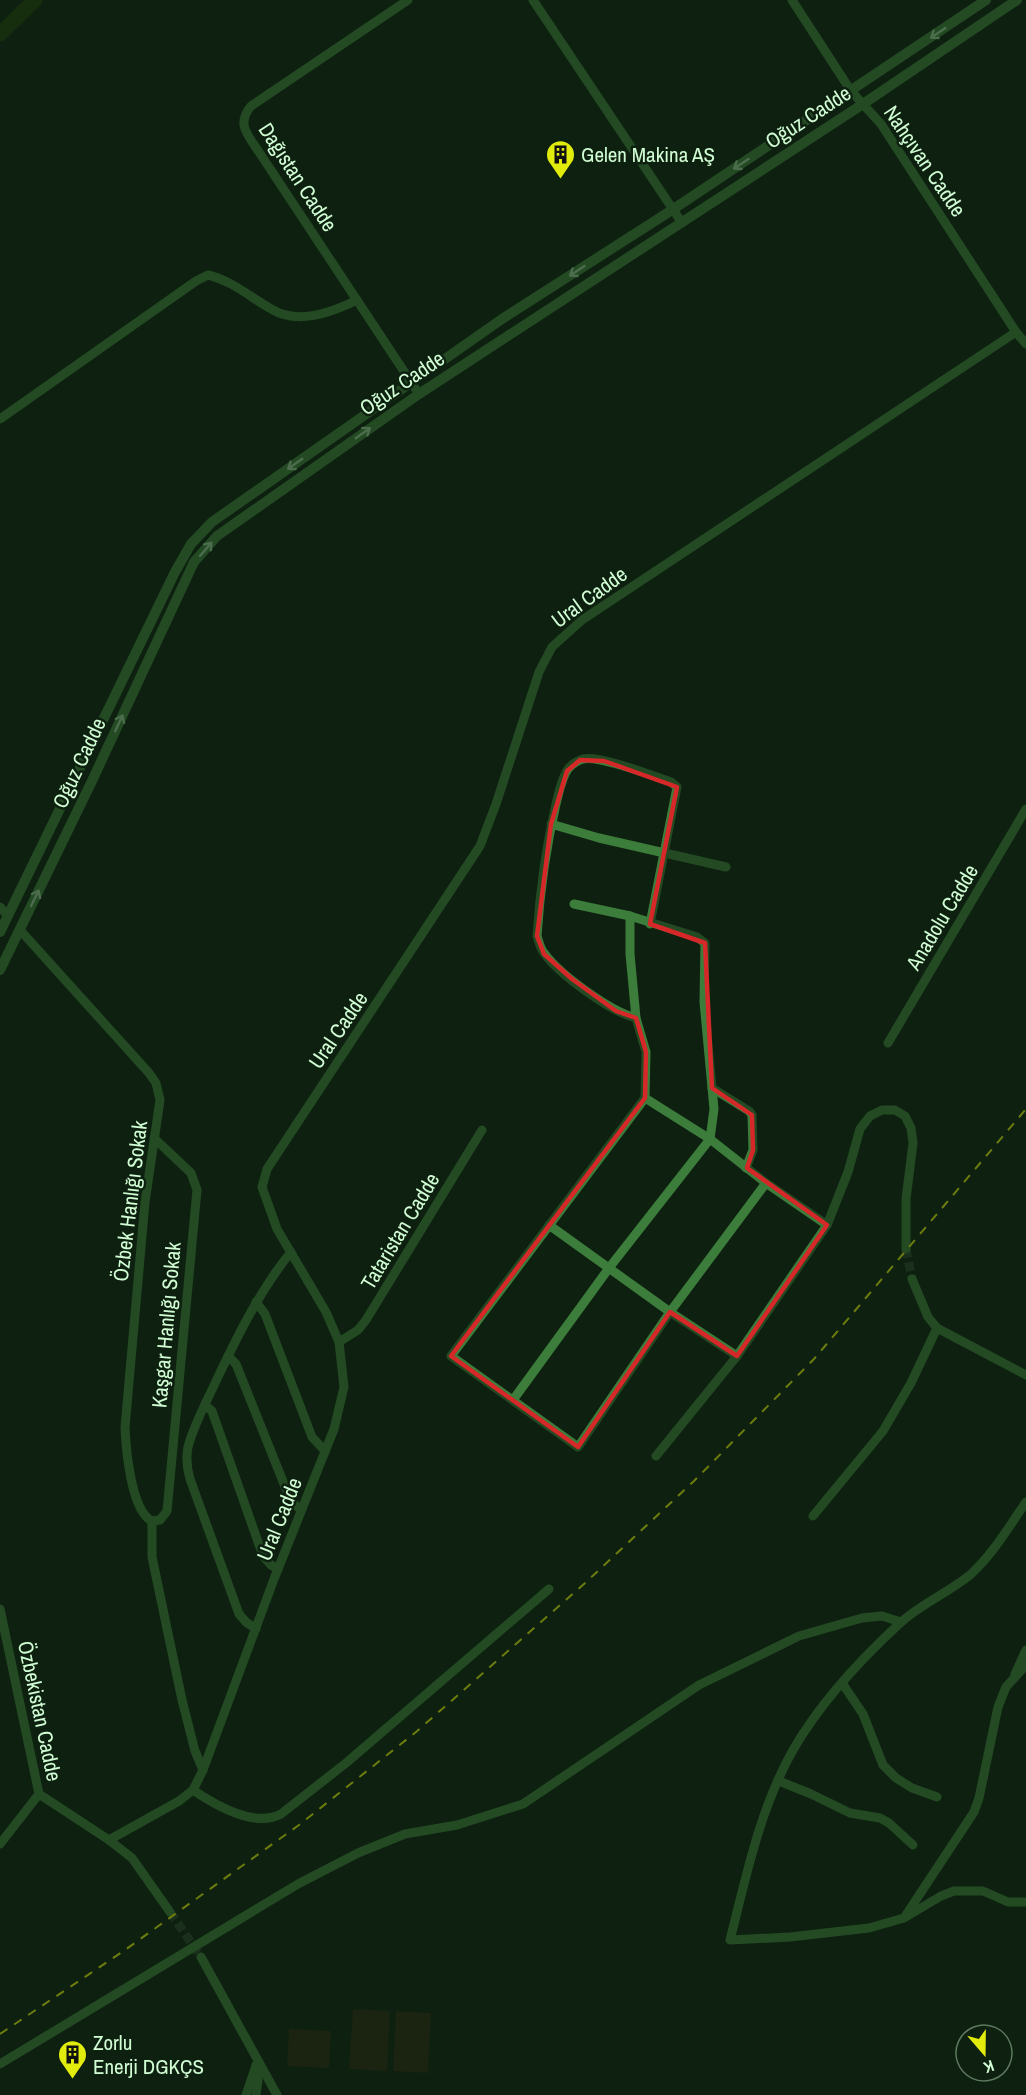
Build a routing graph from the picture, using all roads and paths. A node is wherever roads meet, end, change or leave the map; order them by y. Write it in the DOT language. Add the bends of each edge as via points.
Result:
graph roads {
  1 [pos="408,0"];
  2 [pos="533,0"];
  3 [pos="792,0"];
  4 [pos="986,0"];
  5 [pos="1017,0"];
  6 [pos="851,91"];
  7 [pos="863,104"];
  8 [pos="672,210"];
  9 [pos="682,223"];
  10 [pos="357,300"];
  11 [pos="1016,332"];
  12 [pos="1026,344"];
  13 [pos="411,382"];
  14 [pos="419,394"];
  15 [pos="0,419"];
  16 [pos="1026,809"];
  17 [pos="551,824"];
  18 [pos="663,852"];
  19 [pos="726,867"];
  20 [pos="574,904"];
  21 [pos="0,907"];
  22 [pos="8,916"];
  23 [pos="630,916"];
  24 [pos="650,924"];
  25 [pos="20,930"];
  26 [pos="0,932"];
  27 [pos="0,970"];
  28 [pos="636,1018"];
  29 [pos="888,1043"];
  30 [pos="712,1088"];
  31 [pos="645,1098"];
  32 [pos="482,1130"];
  33 [pos="154,1138"];
  34 [pos="710,1139"];
  35 [pos="746,1168"];
  36 [pos="766,1183"];
  37 [pos="549,1225"];
  38 [pos="827,1225"];
  39 [pos="906,1249"];
  40 [pos="291,1252"];
  41 [pos="609,1268"];
  42 [pos="912,1279"];
  43 [pos="256,1302"];
  44 [pos="670,1312"];
  45 [pos="937,1328"];
  46 [pos="339,1342"];
  47 [pos="228,1356"];
  48 [pos="737,1356"];
  49 [pos="1026,1375"];
  50 [pos="513,1400"];
  51 [pos="205,1405"];
  52 [pos="325,1451"];
  53 [pos="656,1456"];
  54 [pos="1026,1502"];
  55 [pos="302,1509"];
  56 [pos="813,1516"];
  57 [pos="152,1521"];
  58 [pos="278,1569"];
  59 [pos="549,1589"];
  60 [pos="0,1609"];
  61 [pos="901,1622"];
  62 [pos="255,1629"];
  63 [pos="1026,1650"];
  64 [pos="1026,1665"];
  65 [pos="1016,1676"];
  66 [pos="842,1683"];
  67 [pos="203,1770"];
  68 [pos="779,1781"];
  69 [pos="193,1790"];
  70 [pos="39,1794"];
  71 [pos="937,1797"];
  72 [pos="109,1840"];
  73 [pos="0,1844"];
  74 [pos="913,1845"];
  75 [pos="1026,1902"];
  76 [pos="170,1912"];
  77 [pos="903,1918"];
  78 [pos="201,1957"];
  79 [pos="255,2061"];
  80 [pos="0,2064"];
  81 [pos="247,2091"];
  82 [pos="236,2095"];
  83 [pos="256,2095"];
  84 [pos="277,2095"];
  1 -- 10 [label="street, Dağıstan Cadde" via="244,114 243,123 252,142"];
  2 -- 8 [label="street"];
  3 -- 6 [label="street, Nahçıvan Cadde"];
  4 -- 6 [label="street, Oğuz Cadde, one-way"];
  5 -- 7 [label="street, Oğuz Cadde"];
  6 -- 7 [label="street, Nahçıvan Cadde"];
  6 -- 8 [label="street, Oğuz Cadde, one-way"];
  7 -- 9 [label="street, Oğuz Cadde"];
  7 -- 11 [label="street, Nahçıvan Cadde" via="881,124"];
  8 -- 9 [label="street"];
  8 -- 13 [label="street, Oğuz Cadde, one-way"];
  9 -- 14 [label="street, Oğuz Cadde"];
  10 -- 13 [label="street, Dağıstan Cadde"];
  10 -- 15 [label="street" via="323,313 290,316 274,311 224,279 208,275"];
  11 -- 12 [label="street, Nahçıvan Cadde"];
  11 -- 40 [label="street, Ural Cadde" via="582,620 552,647 536,680 480,846 267,1169 262,1187 277,1229"];
  13 -- 14 [label="street, Dağıstan Cadde"];
  13 -- 22 [label="street, Oğuz Cadde, one-way" via="212,522 191,544"];
  25 -- 14 [label="street, Oğuz Cadde, one-way" via="194,562 217,536"];
  16 -- 29 [label="street, Anadolu Cadde"];
  17 -- 18 [label="street"];
  17 -- 18 [label="street" via="570,767 585,759 604,761 676,785"];
  17 -- 28 [label="street" via="537,936 540,946 572,980 616,1011"];
  18 -- 19 [label="street"];
  18 -- 24 [label="street"];
  20 -- 23 [label="street"];
  21 -- 22 [label="street"];
  22 -- 25 [label="street"];
  22 -- 26 [label="street, Oğuz Cadde"];
  23 -- 24 [label="street"];
  23 -- 28 [label="street"];
  24 -- 30 [label="street" via="697,937 705,943 704,1002"];
  25 -- 27 [label="street, Oğuz Cadde"];
  25 -- 33 [label="street, Özbek Hanlığı Sokak" via="153,1078 160,1100"];
  28 -- 31 [label="street" via="646,1053"];
  30 -- 34 [label="street"];
  30 -- 35 [label="street" via="752,1115 753,1150"];
  31 -- 34 [label="street"];
  31 -- 37 [label="street"];
  32 -- 46 [label="street, Tataristan Cadde" via="366,1320"];
  33 -- 57 [label="street, Özbek Hanlığı Sokak" via="125,1427 134,1490 144,1516"];
  33 -- 57 [label="street, Kaşgar Hanlığı Sokak" via="191,1173 197,1190 167,1511 160,1520"];
  34 -- 35 [label="street"];
  34 -- 41 [label="street"];
  35 -- 36 [label="street"];
  36 -- 38 [label="street"];
  36 -- 44 [label="street"];
  37 -- 41 [label="street"];
  37 -- 50 [label="street" via="451,1356"];
  38 -- 39 [label="street" via="860,1129 870,1116 882,1110 895,1110 905,1116 913,1143 906,1199"];
  38 -- 48 [label="street"];
  40 -- 43 [label="street"];
  40 -- 46 [label="street, Ural Cadde"];
  41 -- 44 [label="street"];
  41 -- 50 [label="street"];
  42 -- 45 [label="street" via="928,1317"];
  43 -- 47 [label="street"];
  43 -- 52 [label="street" via="265,1314 312,1437"];
  44 -- 48 [label="street"];
  44 -- 50 [label="street" via="578,1447"];
  45 -- 49 [label="street"];
  45 -- 56 [label="street" via="883,1431"];
  46 -- 52 [label="street, Ural Cadde" via="344,1387"];
  47 -- 51 [label="street"];
  47 -- 55 [label="street" via="235,1362 290,1499"];
  48 -- 53 [label="street"];
  51 -- 58 [label="street" via="212,1411 261,1551 268,1563"];
  51 -- 62 [label="street" via="188,1448 188,1473 239,1614"];
  52 -- 55 [label="street, Ural Cadde"];
  54 -- 61 [label="street" via="970,1574"];
  55 -- 58 [label="street, Ural Cadde"];
  57 -- 67 [label="street" via="152,1557 195,1751"];
  58 -- 62 [label="street, Ural Cadde"];
  59 -- 69 [label="street" via="281,1814 253,1819"];
  60 -- 70 [label="street, Özbekistan Cadde"];
  61 -- 66 [label="street"];
  61 -- 80 [label="street" via="882,1616 862,1618 799,1636 699,1685 523,1804 457,1825 405,1834 358,1853 298,1884"];
  62 -- 67 [label="street, Ural Cadde"];
  63 -- 65 [label="street"];
  64 -- 65 [label="street"];
  65 -- 77 [label="street" via="1006,1687 998,1707 974,1812"];
  66 -- 68 [label="street" via="792,1751"];
  66 -- 71 [label="street" via="863,1714 883,1765 912,1788"];
  67 -- 69 [label="street, Ural Cadde"];
  68 -- 74 [label="street" via="850,1813 880,1818"];
  68 -- 77 [label="street" via="764,1816 730,1940 869,1928"];
  69 -- 72 [label="street, Ural Cadde"];
  70 -- 72 [label="street"];
  70 -- 73 [label="street, Özbekistan Cadde"];
  72 -- 76 [label="street" via="132,1858"];
  75 -- 77 [label="street" via="1008,1902 983,1891 954,1891"];
  78 -- 79 [label="street"];
  79 -- 81 [label="street"];
  79 -- 83 [label="street"];
  79 -- 84 [label="street"];
  81 -- 82 [label="street"];
}
